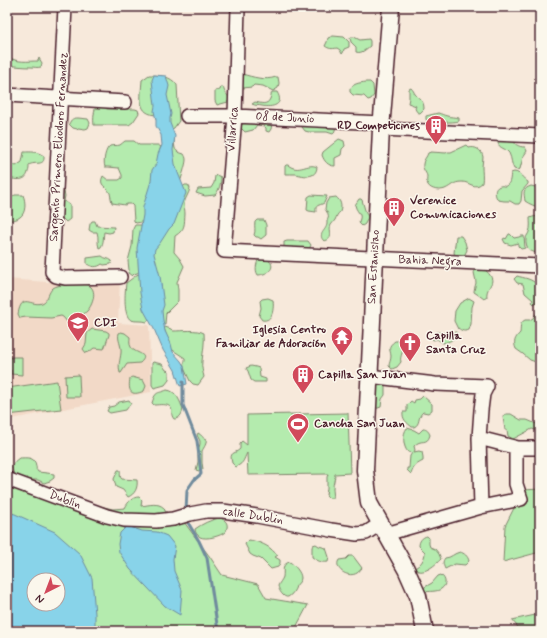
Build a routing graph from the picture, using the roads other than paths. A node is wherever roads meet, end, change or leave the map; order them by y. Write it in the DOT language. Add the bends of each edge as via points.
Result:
graph roads {
  1 [pos="65,7"];
  2 [pos="238,7"];
  3 [pos="391,7"];
  4 [pos="7,95"];
  5 [pos="61,98"];
  6 [pos="125,102"];
  7 [pos="187,116"];
  8 [pos="234,116"];
  9 [pos="382,126"];
  10 [pos="540,136"];
  11 [pos="224,251"];
  12 [pos="375,259"];
  13 [pos="540,266"];
  14 [pos="120,277"];
  15 [pos="369,376"];
  16 [pos="479,438"];
  17 [pos="518,448"];
  18 [pos="540,448"];
  19 [pos="7,479"];
  20 [pos="481,507"];
  21 [pos="124,520"];
  22 [pos="383,529"];
  23 [pos="425,631"];
  1 -- 5 [label="street, Sargento Primero Eliodoro Fernandez"];
  2 -- 8 [label="street, Villarrica"];
  3 -- 9 [label="main road, San Estanislao"];
  4 -- 5 [label="street"];
  5 -- 6 [label="street"];
  5 -- 14 [label="street, Sargento Primero Eliodoro Fernandez" via="52,272 65,278"];
  7 -- 8 [label="street, 08 de Junio"];
  8 -- 9 [label="street, 08 de Junio"];
  8 -- 11 [label="street, Villarrica"];
  9 -- 10 [label="street, 08 de Junio"];
  9 -- 12 [label="main road, San Estanislao"];
  11 -- 12 [label="street, Bahia Negra"];
  12 -- 13 [label="street, Bahia Negra"];
  12 -- 15 [label="main road, San Estanislao"];
  15 -- 16 [label="street" via="435,384 487,386 480,410"];
  15 -- 22 [label="main road, San Estanislao" via="365,470 369,503"];
  16 -- 17 [label="street"];
  16 -- 20 [label="street"];
  17 -- 18 [label="street"];
  17 -- 20 [label="street, calle Dublin" via="516,484 521,499"];
  19 -- 21 [label="street, Dublín"];
  20 -- 22 [label="street, calle Dublin" via="428,522"];
  21 -- 22 [label="street, calle Dublin" via="173,519 201,512 223,511 357,534"];
  22 -- 23 [label="main road, San Estanislao" via="418,596"];
}
